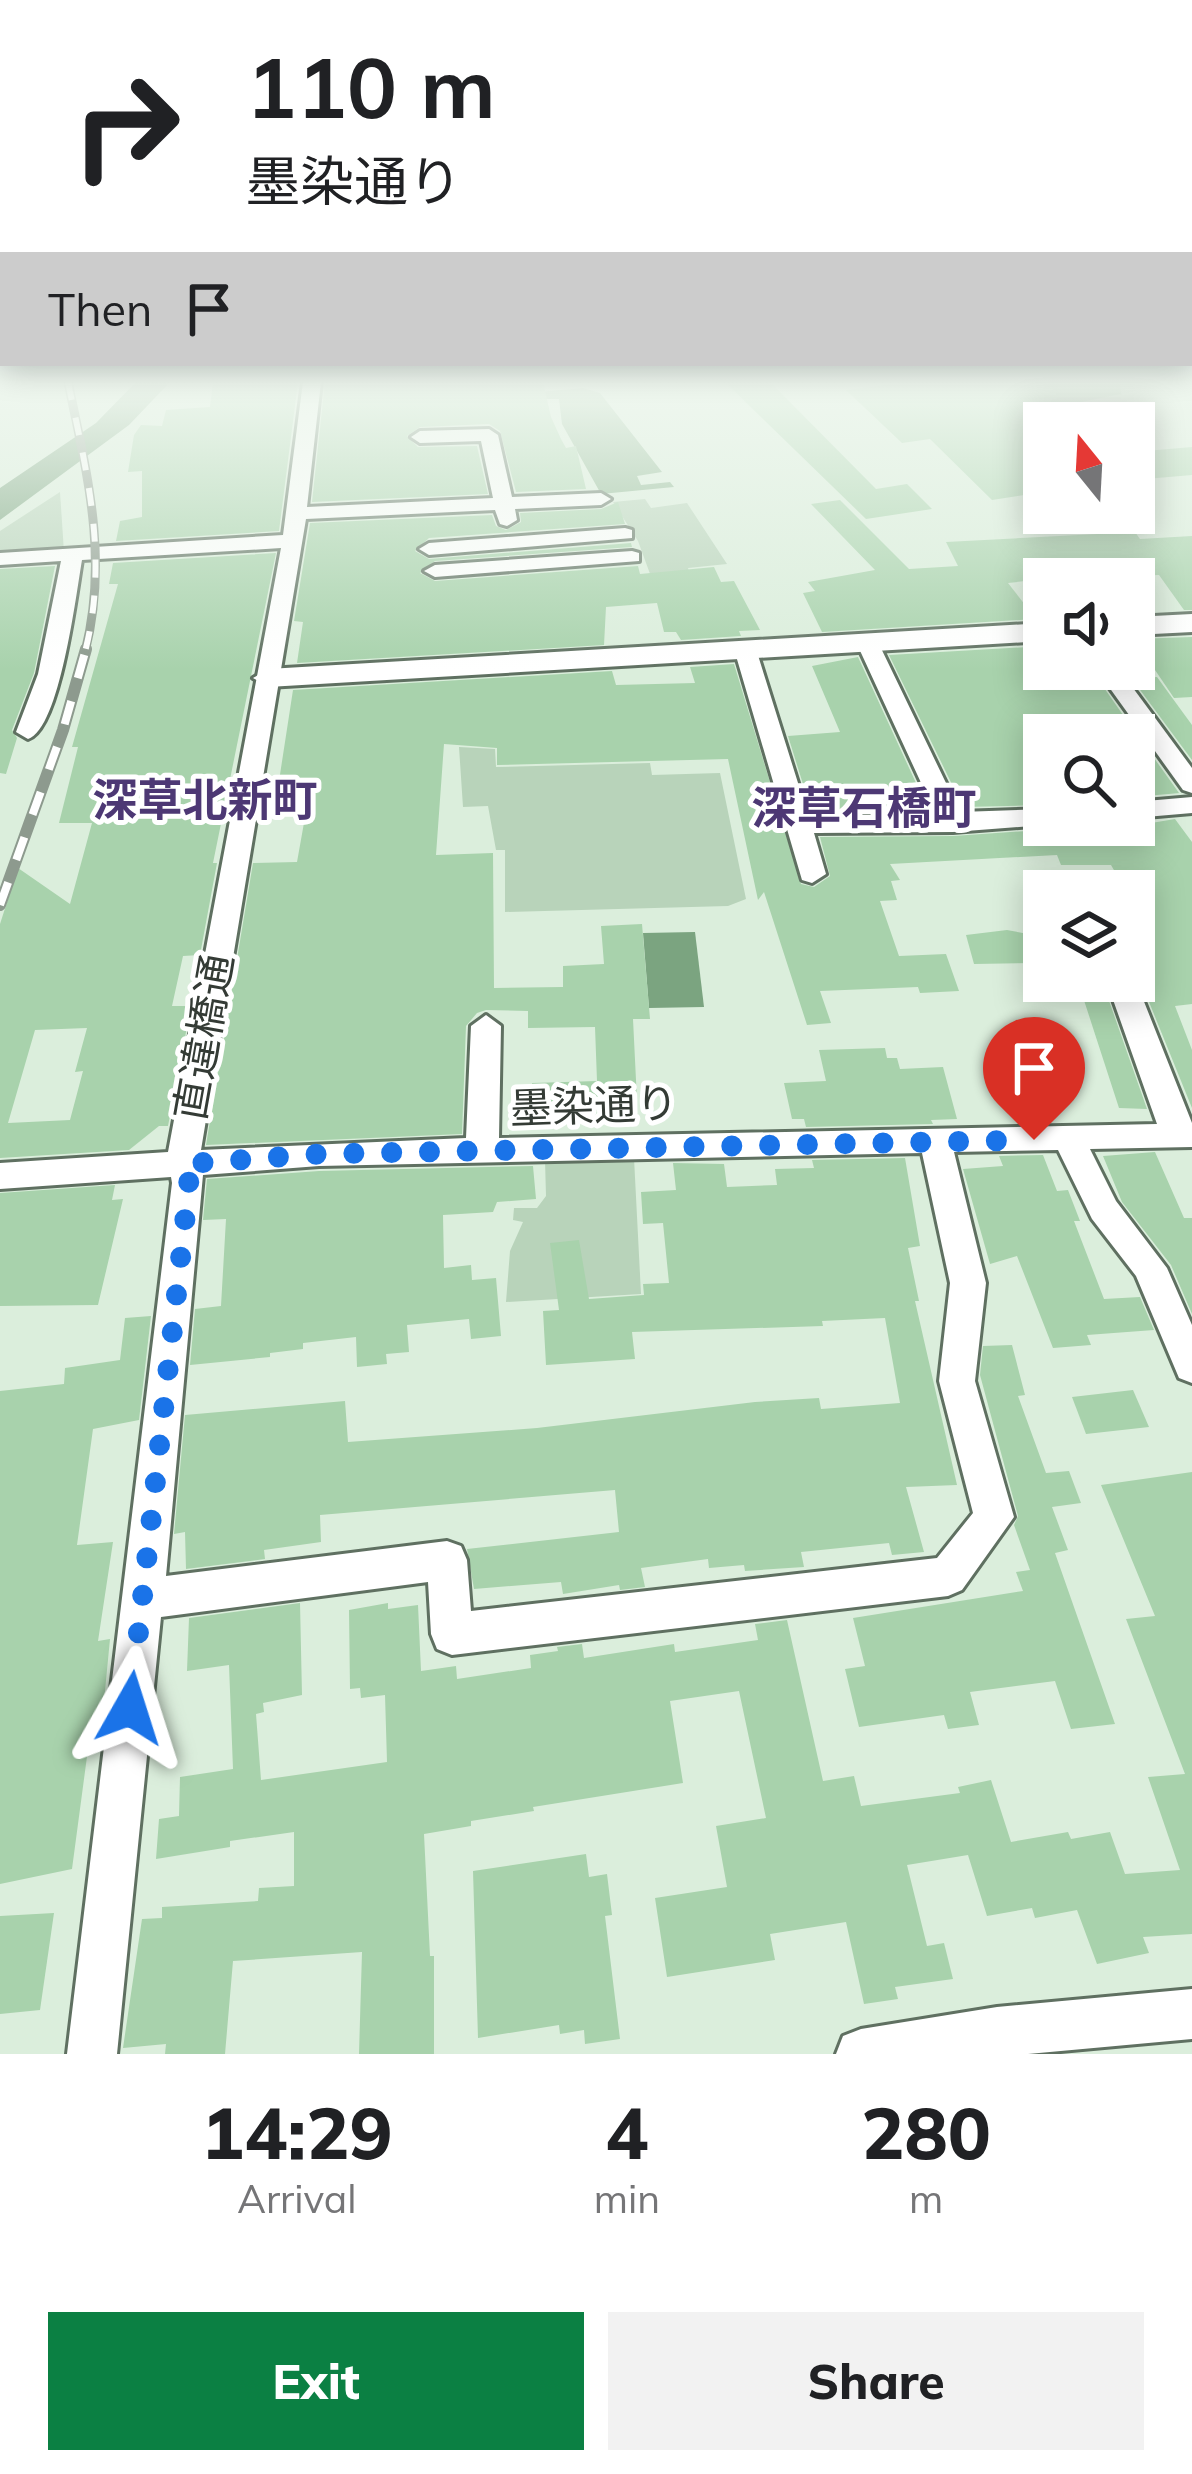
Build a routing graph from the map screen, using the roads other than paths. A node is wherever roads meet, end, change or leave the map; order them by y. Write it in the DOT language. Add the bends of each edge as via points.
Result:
graph roads {
  1 [pos="301,478"];
  2 [pos="498,478"];
  3 [pos="601,499"];
  4 [pos="504,504"];
  5 [pos="297,513"];
  6 [pos="625,535"];
  7 [pos="293,541"];
  8 [pos="524,550"];
  9 [pos="73,554"];
  10 [pos="632,557"];
  11 [pos="0,559"];
  12 [pos="432,560"];
  13 [pos="1192,623"];
  14 [pos="1155,625"];
  15 [pos="1023,633"];
  16 [pos="867,642"];
  17 [pos="745,649"];
  18 [pos="268,678"];
  19 [pos="1122,690"];
  20 [pos="28,732"];
  21 [pos="1192,785"];
  22 [pos="1192,805"];
  23 [pos="1155,808"];
  24 [pos="1023,819"];
  25 [pos="952,824"];
  26 [pos="800,826"];
  27 [pos="812,874"];
  28 [pos="1129,1002"];
  29 [pos="486,1026"];
  30 [pos="1184,1135"];
  31 [pos="1070,1140"];
  32 [pos="935,1141"];
  33 [pos="482,1153"];
  34 [pos="184,1164"];
  35 [pos="0,1176"];
  36 [pos="1192,1366"];
  37 [pos="143,1599"];
  38 [pos="1192,2014"];
  39 [pos="92,2054"];
  40 [pos="861,2054"];
  1 -- 5 [label="street, 直違橋通"];
  2 -- 4 [label="street"];
  3 -- 4 [label="street"];
  4 -- 5 [label="street"];
  4 -- 8 [label="street"];
  5 -- 7 [label="street, 直違橋通"];
  6 -- 8 [label="street"];
  7 -- 9 [label="street"];
  7 -- 18 [label="street, 直違橋通"];
  8 -- 10 [label="street"];
  8 -- 12 [label="street"];
  9 -- 11 [label="street"];
  9 -- 20 [label="street" via="50,674"];
  13 -- 14 [label="street"];
  15 -- 16 [label="street"];
  16 -- 17 [label="street"];
  16 -- 25 [label="street"];
  17 -- 18 [label="street"];
  17 -- 26 [label="street"];
  18 -- 34 [label="street, 直違橋通"];
  19 -- 21 [label="street"];
  22 -- 23 [label="street"];
  24 -- 25 [label="street"];
  25 -- 26 [label="street"];
  26 -- 27 [label="street"];
  28 -- 30 [label="street"];
  29 -- 33 [label="street"];
  30 -- 31 [label="street, 墨染通り"];
  31 -- 32 [label="street, 墨染通り"];
  31 -- 36 [label="street" via="1104,1210 1150,1268"];
  32 -- 33 [label="street, 墨染通り"];
  32 -- 37 [label="street" via="968,1283 957,1381 994,1517 948,1576 452,1634 447,1560"];
  33 -- 34 [label="street, 墨染通り"];
  34 -- 35 [label="street, 墨染通り"];
  34 -- 37 [label="street, 直違橋通" via="189,1183"];
  37 -- 39 [label="street, 直違橋通"];
  38 -- 40 [label="street"];
}
